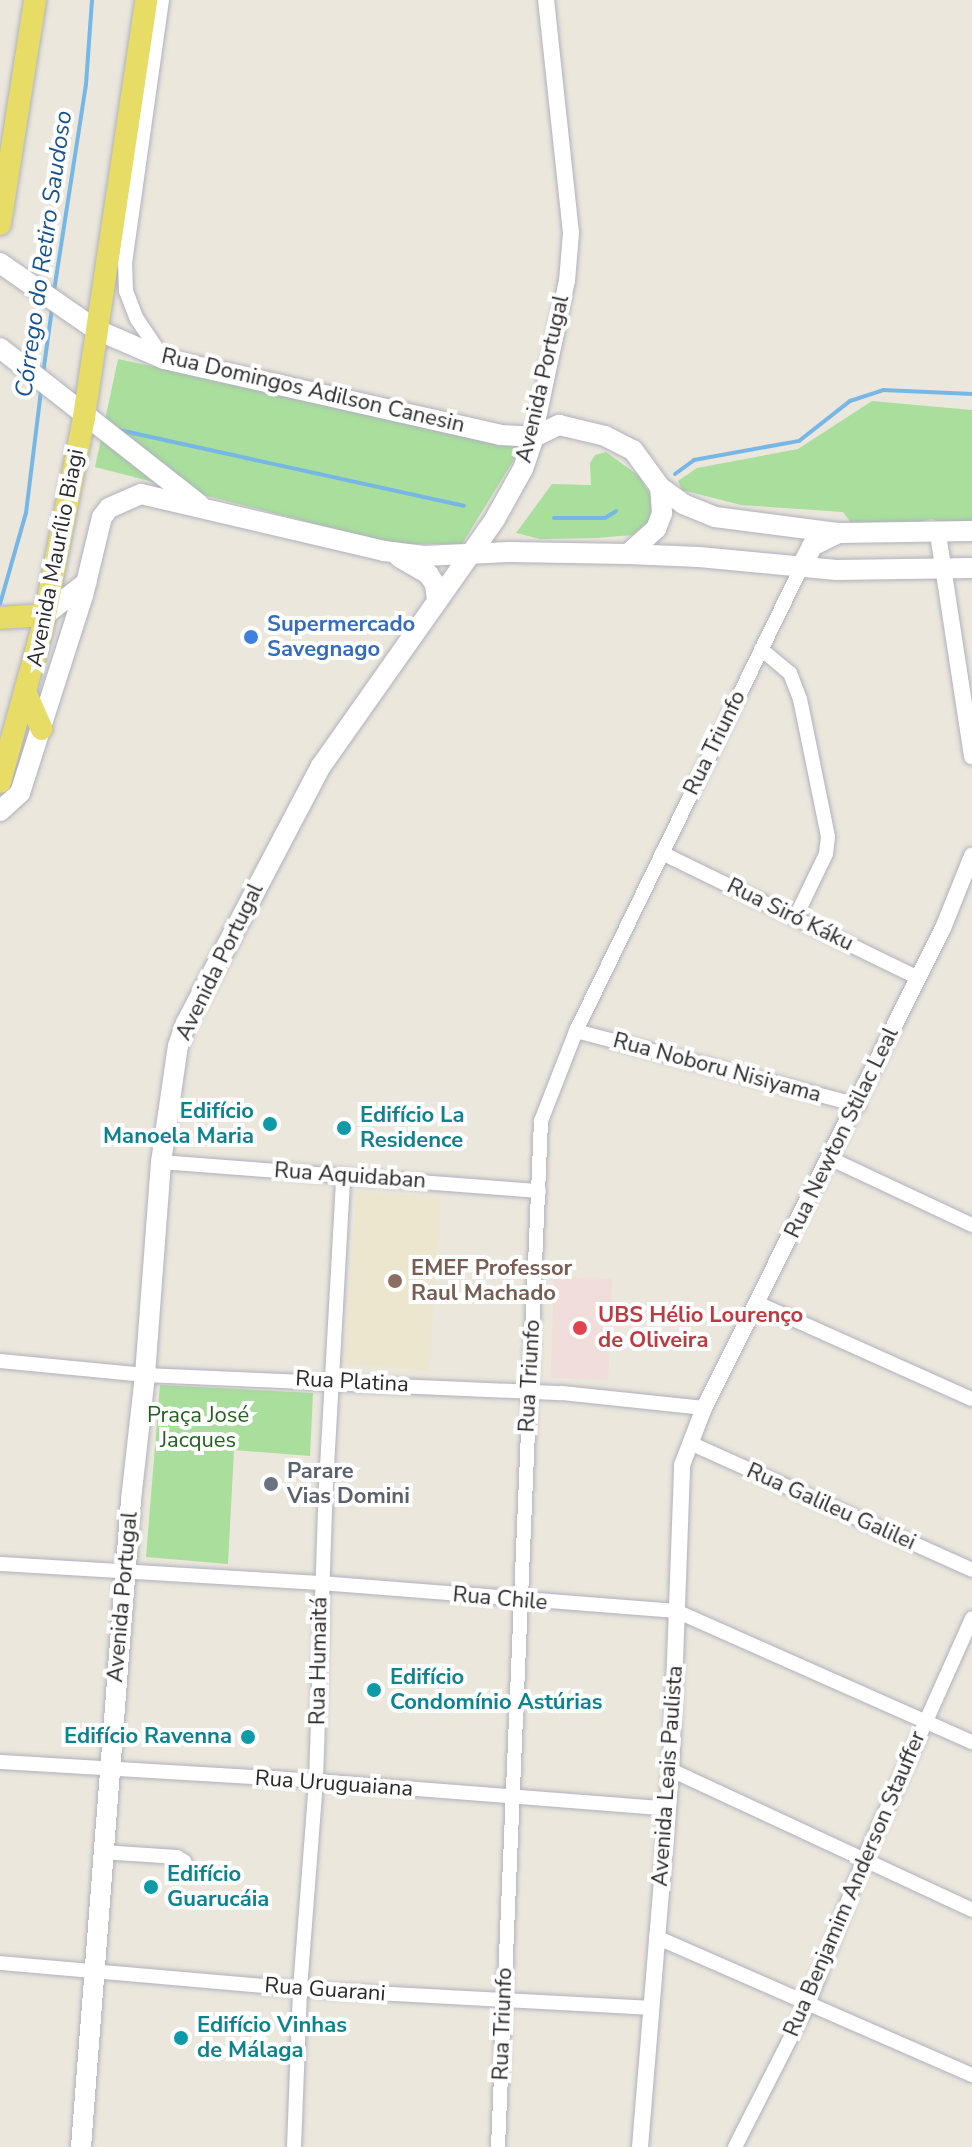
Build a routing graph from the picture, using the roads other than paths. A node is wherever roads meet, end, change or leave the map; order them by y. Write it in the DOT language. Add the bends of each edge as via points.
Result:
graph roads {
  1 [pos="35,0"];
  2 [pos="146,0"];
  3 [pos="162,0"];
  4 [pos="546,0"];
  5 [pos="125,143"];
  6 [pos="4,174"];
  7 [pos="137,177"];
  8 [pos="0,224"];
  9 [pos="0,263"];
  10 [pos="125,266"];
  11 [pos="95,329"];
  12 [pos="0,348"];
  13 [pos="164,359"];
  14 [pos="84,417"];
  15 [pos="534,437"];
  16 [pos="660,487"];
  17 [pos="205,508"];
  18 [pos="972,531"];
  19 [pos="839,533"];
  20 [pos="938,534"];
  21 [pos="384,551"];
  22 [pos="471,554"];
  23 [pos="628,554"];
  24 [pos="801,568"];
  25 [pos="972,568"];
  26 [pos="943,570"];
  27 [pos="87,582"];
  28 [pos="437,601"];
  29 [pos="45,615"];
  30 [pos="4,619"];
  31 [pos="761,649"];
  32 [pos="27,696"];
  33 [pos="42,729"];
  34 [pos="972,756"];
  35 [pos="0,782"];
  36 [pos="0,811"];
  37 [pos="662,853"];
  38 [pos="972,856"];
  39 [pos="970,874"];
  40 [pos="795,918"];
  41 [pos="918,978"];
  42 [pos="576,1031"];
  43 [pos="858,1105"];
  44 [pos="829,1158"];
  45 [pos="161,1162"];
  46 [pos="343,1176"];
  47 [pos="539,1191"];
  48 [pos="972,1225"];
  49 [pos="757,1303"];
  50 [pos="0,1361"];
  51 [pos="145,1375"];
  52 [pos="331,1381"];
  53 [pos="529,1391"];
  54 [pos="972,1399"];
  55 [pos="704,1408"];
  56 [pos="690,1443"];
  57 [pos="0,1564"];
  58 [pos="972,1570"];
  59 [pos="125,1572"];
  60 [pos="321,1583"];
  61 [pos="521,1601"];
  62 [pos="676,1611"];
  63 [pos="972,1618"];
  64 [pos="924,1722"];
  65 [pos="972,1742"];
  66 [pos="0,1762"];
  67 [pos="108,1770"];
  68 [pos="671,1770"];
  69 [pos="316,1781"];
  70 [pos="513,1797"];
  71 [pos="669,1809"];
  72 [pos="102,1852"];
  73 [pos="185,1862"];
  74 [pos="863,1862"];
  75 [pos="972,1910"];
  76 [pos="656,1937"];
  77 [pos="0,1963"];
  78 [pos="94,1972"];
  79 [pos="300,1989"];
  80 [pos="504,2001"];
  81 [pos="808,2004"];
  82 [pos="650,2008"];
  83 [pos="972,2075"];
  84 [pos="81,2147"];
  85 [pos="294,2147"];
  86 [pos="498,2147"];
  87 [pos="640,2147"];
  88 [pos="735,2147"];
  1 -- 6 [label="main road"];
  2 -- 5 [label="main road, Avenida Maurílio Biagi"];
  3 -- 7 [label="street, Avenida Maurílio Biagi"];
  4 -- 15 [label="street, Avenida Portugal" via="571,233 567,281"];
  5 -- 7 [label="main road"];
  5 -- 11 [label="main road, Avenida Maurílio Biagi"];
  6 -- 8 [label="main road"];
  7 -- 10 [label="street, Avenida Maurílio Biagi"];
  9 -- 11 [label="main road, Rua Domingos Adilson Canesin"];
  10 -- 11 [label="street, Avenida Maurílio Biagi"];
  10 -- 13 [label="street, Avenida Maurílio Biagi" via="126,291 137,319"];
  11 -- 13 [label="main road, Rua Domingos Adilson Canesin"];
  11 -- 14 [label="main road, Avenida Maurílio Biagi"];
  12 -- 14 [label="main road"];
  13 -- 15 [label="main road, Rua Domingos Adilson Canesin" via="500,435"];
  14 -- 17 [label="main road"];
  14 -- 29 [label="main road, Avenida Maurílio Biagi"];
  15 -- 16 [label="main road, Rua Domingos Adilson Canesin" via="559,425 605,436 633,450"];
  15 -- 22 [label="main road, Avenida Portugal" via="523,469"];
  16 -- 19 [label="main road" via="715,517"];
  16 -- 23 [label="main road" via="662,513 656,529"];
  17 -- 21 [label="main road"];
  17 -- 27 [label="main road" via="141,494 109,508 102,517"];
  18 -- 20 [label="main road"];
  19 -- 20 [label="main road"];
  19 -- 24 [label="main road" via="812,546"];
  20 -- 26 [label="street"];
  21 -- 22 [label="main road"];
  21 -- 28 [label="main road" via="428,574"];
  22 -- 23 [label="main road"];
  22 -- 28 [label="main road, Avenida Portugal"];
  23 -- 24 [label="main road"];
  24 -- 26 [label="main road"];
  24 -- 31 [label="street, Rua Triunfo"];
  25 -- 26 [label="main road"];
  26 -- 34 [label="street"];
  27 -- 29 [label="main road"];
  27 -- 33 [label="main road"];
  28 -- 45 [label="main road, Avenida Portugal" via="321,766 186,1023"];
  29 -- 30 [label="main road"];
  29 -- 32 [label="main road, Avenida Maurílio Biagi"];
  31 -- 37 [label="street, Rua Triunfo"];
  31 -- 40 [label="street" via="790,673 800,699 828,837 826,854"];
  32 -- 33 [label="main road"];
  32 -- 35 [label="main road, Avenida Maurílio Biagi"];
  33 -- 36 [label="main road" via="20,793"];
  37 -- 40 [label="street, Rua Siró Káku"];
  37 -- 42 [label="street, Rua Triunfo"];
  38 -- 39 [label="street, Rua Newton Stilac Leal"];
  39 -- 41 [label="street, Rua Newton Stilac Leal"];
  40 -- 41 [label="street, Rua Siró Káku"];
  41 -- 43 [label="street, Rua Newton Stilac Leal"];
  42 -- 43 [label="street, Rua Noboru Nisiyama"];
  42 -- 47 [label="street, Rua Triunfo" via="541,1121"];
  43 -- 44 [label="street, Rua Newton Stilac Leal"];
  44 -- 48 [label="street"];
  44 -- 49 [label="street, Rua Newton Stilac Leal"];
  45 -- 46 [label="street, Rua Aquidaban"];
  45 -- 51 [label="main road, Avenida Portugal"];
  46 -- 47 [label="street, Rua Aquidaban"];
  46 -- 52 [label="street, Rua Humaitá"];
  47 -- 53 [label="street, Rua Triunfo"];
  49 -- 54 [label="street"];
  49 -- 55 [label="street, Rua Newton Stilac Leal"];
  50 -- 51 [label="street, Rua Platina"];
  51 -- 52 [label="street, Rua Platina"];
  51 -- 59 [label="main road, Avenida Portugal"];
  52 -- 53 [label="street, Rua Platina"];
  52 -- 60 [label="street, Rua Humaitá"];
  53 -- 55 [label="street, Rua Platina"];
  53 -- 61 [label="street, Rua Triunfo"];
  55 -- 56 [label="street, Avenida Leais Paulista"];
  56 -- 58 [label="street, Rua Galileu Galilei"];
  56 -- 62 [label="street, Avenida Leais Paulista" via="682,1465"];
  57 -- 59 [label="street, Rua Chile"];
  59 -- 60 [label="street, Rua Chile"];
  59 -- 67 [label="main road, Avenida Portugal"];
  60 -- 61 [label="street, Rua Chile"];
  60 -- 69 [label="street, Rua Humaitá"];
  61 -- 62 [label="street, Rua Chile"];
  61 -- 70 [label="street, Rua Triunfo"];
  62 -- 64 [label="street, Rua Chile"];
  62 -- 68 [label="street, Avenida Leais Paulista"];
  63 -- 64 [label="street, Rua Benjamim Anderson Stauffer"];
  64 -- 65 [label="street, Rua Chile"];
  64 -- 74 [label="street, Rua Benjamim Anderson Stauffer"];
  66 -- 67 [label="street, Rua Uruguaiana"];
  67 -- 69 [label="street, Rua Uruguaiana"];
  67 -- 72 [label="main road, Avenida Portugal"];
  68 -- 71 [label="street, Avenida Leais Paulista"];
  68 -- 74 [label="street"];
  69 -- 70 [label="street, Rua Uruguaiana"];
  69 -- 79 [label="street, Rua Humaitá"];
  70 -- 71 [label="street, Rua Uruguaiana"];
  70 -- 80 [label="street, Rua Triunfo"];
  71 -- 76 [label="street, Avenida Leais Paulista"];
  72 -- 73 [label="street" via="177,1857"];
  72 -- 78 [label="main road, Avenida Portugal"];
  74 -- 75 [label="street"];
  74 -- 81 [label="street, Rua Benjamim Anderson Stauffer"];
  76 -- 81 [label="street"];
  76 -- 82 [label="street, Avenida Leais Paulista"];
  77 -- 78 [label="street, Rua Guarani"];
  78 -- 79 [label="street, Rua Guarani"];
  78 -- 84 [label="main road, Avenida Portugal"];
  79 -- 80 [label="street, Rua Guarani"];
  79 -- 85 [label="street, Rua Humaitá"];
  80 -- 82 [label="street, Rua Guarani"];
  80 -- 86 [label="street, Rua Triunfo"];
  81 -- 83 [label="street"];
  81 -- 88 [label="street, Rua Benjamim Anderson Stauffer"];
  82 -- 87 [label="street, Avenida Leais Paulista"];
}
